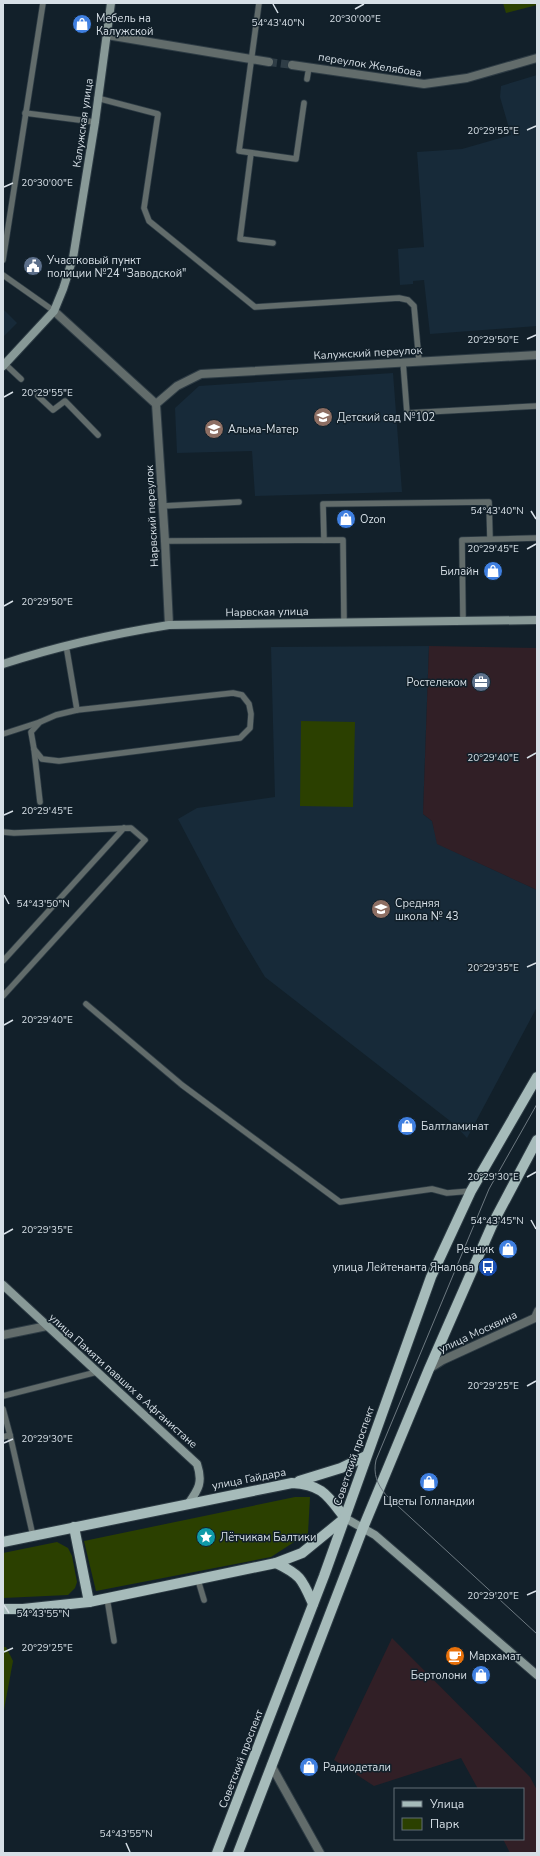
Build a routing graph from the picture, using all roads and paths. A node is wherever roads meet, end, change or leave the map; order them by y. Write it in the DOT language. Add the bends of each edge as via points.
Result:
graph roads {
  1 [pos="43,3"];
  2 [pos="111,3"];
  3 [pos="259,3"];
  4 [pos="107,35"];
  5 [pos="537,58"];
  6 [pos="252,60"];
  7 [pos="269,62"];
  8 [pos="292,65"];
  9 [pos="309,67"];
  10 [pos="307,79"];
  11 [pos="98,98"];
  12 [pos="304,103"];
  13 [pos="25,113"];
  14 [pos="95,122"];
  15 [pos="251,153"];
  16 [pos="273,243"];
  17 [pos="3,260"];
  18 [pos="3,275"];
  19 [pos="54,311"];
  20 [pos="537,355"];
  21 [pos="403,362"];
  22 [pos="419,362"];
  23 [pos="4,365"];
  24 [pos="21,379"];
  25 [pos="38,396"];
  26 [pos="156,404"];
  27 [pos="537,406"];
  28 [pos="98,435"];
  29 [pos="239,502"];
  30 [pos="163,506"];
  31 [pos="537,538"];
  32 [pos="490,539"];
  33 [pos="324,540"];
  34 [pos="165,541"];
  35 [pos="463,620"];
  36 [pos="537,620"];
  37 [pos="344,622"];
  38 [pos="169,625"];
  39 [pos="66,645"];
  40 [pos="3,664"];
  41 [pos="78,710"];
  42 [pos="40,722"];
  43 [pos="3,734"];
  44 [pos="34,749"];
  45 [pos="40,802"];
  46 [pos="124,828"];
  47 [pos="3,832"];
  48 [pos="3,961"];
  49 [pos="3,996"];
  50 [pos="86,1004"];
  51 [pos="537,1077"];
  52 [pos="537,1140"];
  53 [pos="471,1191"];
  54 [pos="3,1285"];
  55 [pos="537,1310"];
  56 [pos="535,1318"];
  57 [pos="47,1326"];
  58 [pos="3,1335"];
  59 [pos="429,1369"];
  60 [pos="98,1372"];
  61 [pos="3,1396"];
  62 [pos="3,1408"];
  63 [pos="10,1435"];
  64 [pos="3,1437"];
  65 [pos="366,1456"];
  66 [pos="292,1483"];
  67 [pos="188,1504"];
  68 [pos="345,1518"];
  69 [pos="74,1527"];
  70 [pos="363,1528"];
  71 [pos="33,1536"];
  72 [pos="3,1542"];
  73 [pos="276,1563"];
  74 [pos="198,1580"];
  75 [pos="107,1598"];
  76 [pos="204,1600"];
  77 [pos="89,1602"];
  78 [pos="313,1604"];
  79 [pos="3,1609"];
  80 [pos="114,1641"];
  81 [pos="537,1675"];
  82 [pos="272,1765"];
  83 [pos="217,1853"];
  84 [pos="238,1853"];
  85 [pos="320,1853"];
  1 -- 13 [label="lane"];
  2 -- 4 [label="main road, Калужская улица"];
  3 -- 6 [label="lane"];
  4 -- 6 [label="street"];
  4 -- 11 [label="main road, Калужская улица"];
  5 -- 9 [label="street, переулок Желябова" via="467,78 424,84"];
  6 -- 7 [label="street"];
  6 -- 15 [label="lane" via="239,151"];
  8 -- 9 [label="street, переулок Желябова"];
  9 -- 10 [label="lane"];
  11 -- 14 [label="main road, Калужская улица"];
  11 -- 22 [label="lane" via="158,114 144,208 148,221 255,307 399,298 408,300 414,306"];
  12 -- 15 [label="lane" via="296,159"];
  13 -- 14 [label="lane"];
  13 -- 17 [label="lane"];
  14 -- 19 [label="main road, Калужская улица" via="73,258"];
  15 -- 16 [label="lane" via="240,239"];
  18 -- 19 [label="lane"];
  19 -- 23 [label="main road, Калужская улица"];
  19 -- 26 [label="street"];
  20 -- 22 [label="street, Калужский переулок"];
  21 -- 22 [label="street, Калужский переулок"];
  21 -- 26 [label="street, Калужский переулок" via="201,374 177,386"];
  21 -- 27 [label="lane" via="407,413"];
  23 -- 24 [label="lane"];
  25 -- 28 [label="lane" via="53,410 65,401"];
  26 -- 30 [label="street, Нарвский переулок"];
  29 -- 30 [label="lane"];
  30 -- 34 [label="street, Нарвский переулок"];
  31 -- 32 [label="lane"];
  32 -- 33 [label="lane" via="489,502 323,504"];
  32 -- 35 [label="lane" via="462,540"];
  33 -- 34 [label="lane"];
  33 -- 37 [label="lane" via="343,540"];
  34 -- 38 [label="street, Нарвский переулок"];
  35 -- 36 [label="main road, Нарвская улица"];
  35 -- 37 [label="main road, Нарвская улица"];
  37 -- 38 [label="main road, Нарвская улица"];
  38 -- 39 [label="main road, Нарвская улица" via="121,632"];
  39 -- 40 [label="main road, Нарвская улица"];
  39 -- 41 [label="lane"];
  41 -- 42 [label="lane"];
  41 -- 44 [label="lane" via="233,692 242,695 249,704 251,714 250,728 240,738 59,761 42,759"];
  42 -- 43 [label="lane"];
  42 -- 44 [label="lane" via="31,732"];
  44 -- 45 [label="lane"];
  46 -- 47 [label="lane" via="14,834"];
  46 -- 48 [label="lane"];
  46 -- 49 [label="lane" via="131,828 145,840"];
  50 -- 53 [label="lane" via="182,1085 340,1202 432,1189 447,1192"];
  51 -- 53 [label="main road, Советский проспект"];
  52 -- 59 [label="main road" via="493,1223"];
  53 -- 65 [label="main road, Советский проспект" via="431,1277"];
  54 -- 57 [label="main road, улица Памяти павших в Афганистане"];
  55 -- 56 [label="lane"];
  56 -- 59 [label="street, улица Москвина"];
  57 -- 58 [label="street"];
  57 -- 60 [label="main road, улица Памяти павших в Афганистане"];
  59 -- 70 [label="main road"];
  60 -- 61 [label="lane"];
  60 -- 67 [label="main road, улица Памяти павших в Афганистане" via="197,1464 201,1474 200,1482"];
  62 -- 63 [label="lane"];
  63 -- 64 [label="lane"];
  63 -- 71 [label="lane"];
  65 -- 66 [label="main road" via="341,1468"];
  65 -- 68 [label="main road, Советский проспект"];
  66 -- 67 [label="main road, улица Гайдара"];
  66 -- 68 [label="main road, улица Гайдара" via="316,1487 330,1498"];
  67 -- 69 [label="main road, улица Гайдара"];
  68 -- 70 [label="main road"];
  68 -- 73 [label="main road" via="302,1553"];
  68 -- 78 [label="main road, Советский проспект"];
  69 -- 71 [label="main road, улица Гайдара"];
  69 -- 77 [label="main road"];
  70 -- 81 [label="main road" via="375,1535"];
  70 -- 82 [label="main road"];
  71 -- 72 [label="main road, улица Гайдара"];
  73 -- 74 [label="main road"];
  73 -- 78 [label="main road" via="299,1576"];
  74 -- 75 [label="main road"];
  74 -- 76 [label="lane"];
  75 -- 77 [label="main road"];
  75 -- 80 [label="lane"];
  77 -- 79 [label="main road"];
  78 -- 83 [label="main road, Советский проспект"];
  82 -- 84 [label="main road"];
  82 -- 85 [label="street"];
}
